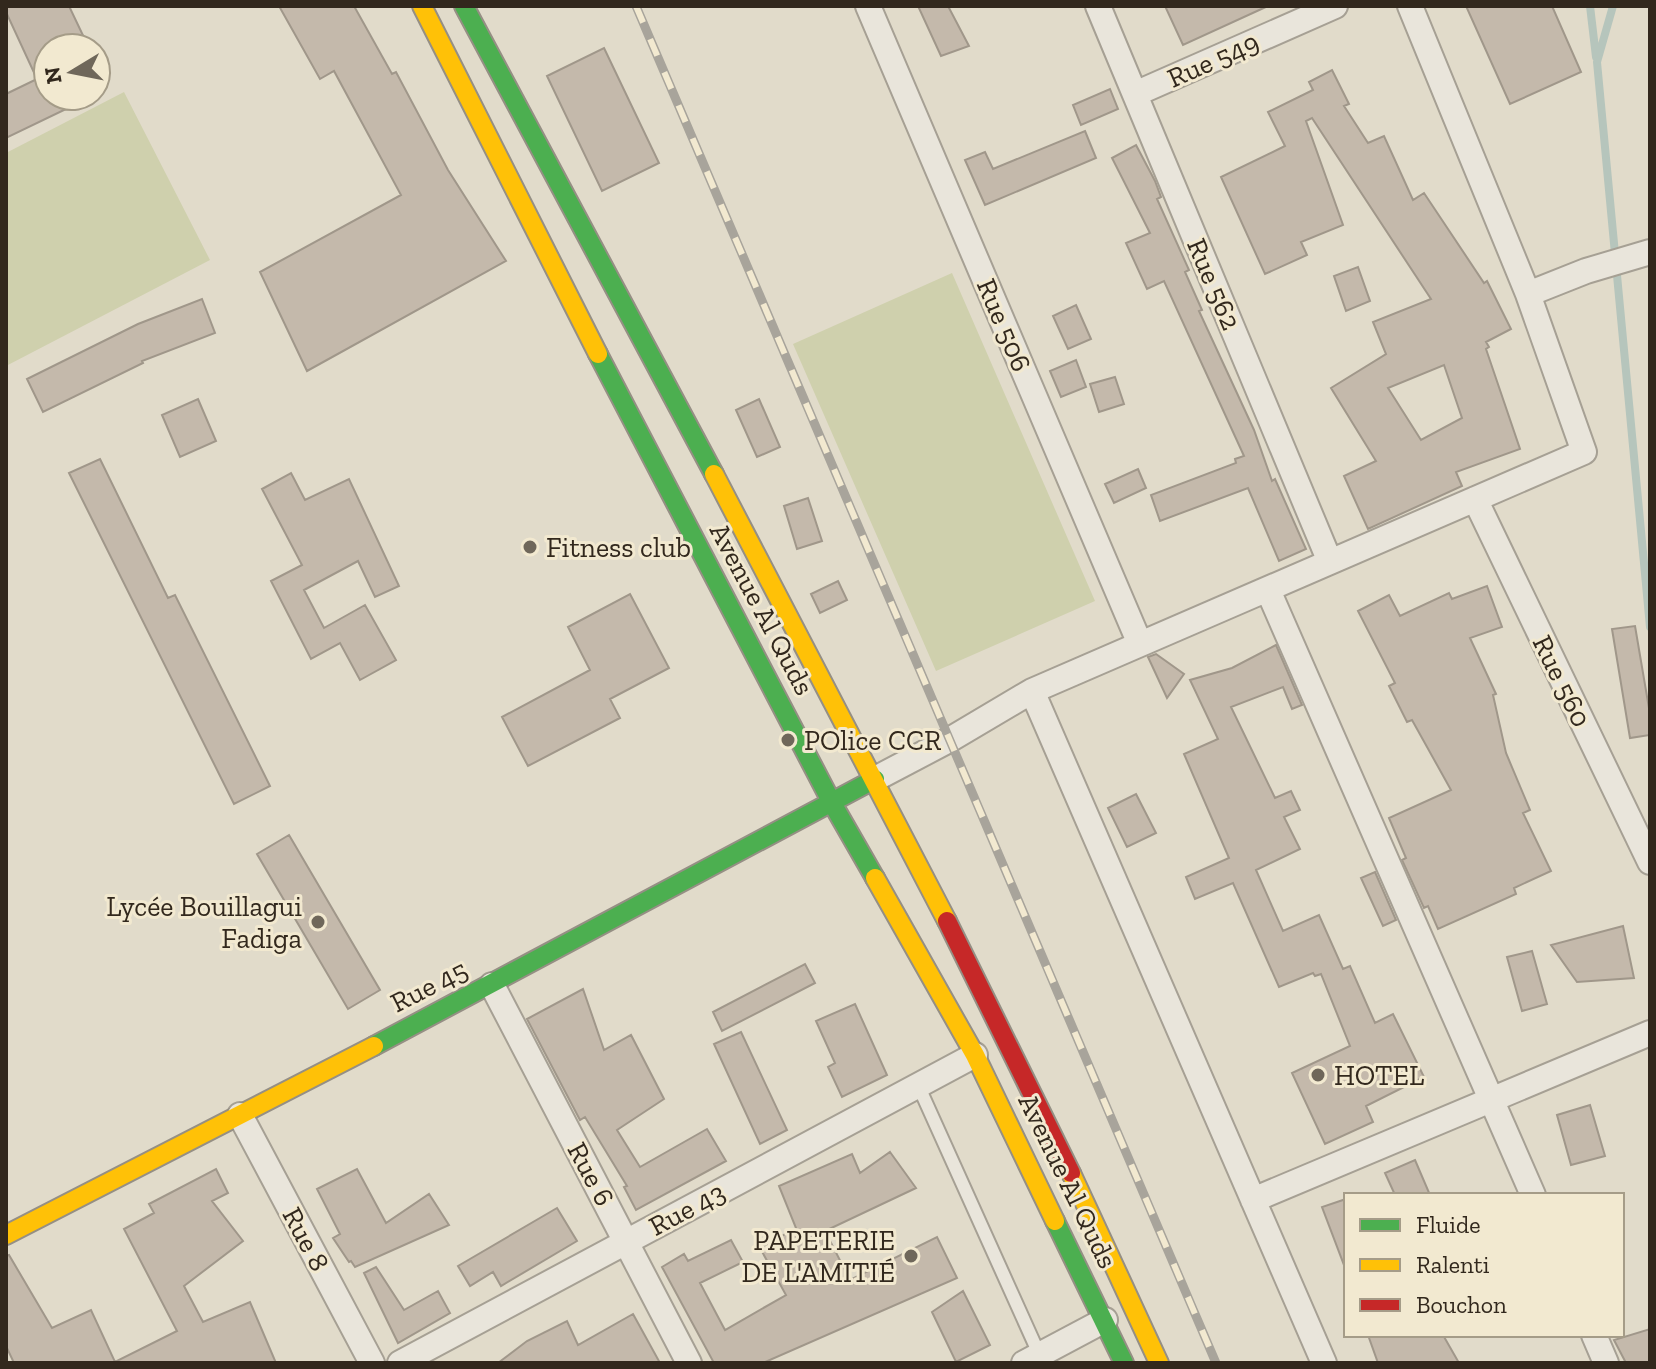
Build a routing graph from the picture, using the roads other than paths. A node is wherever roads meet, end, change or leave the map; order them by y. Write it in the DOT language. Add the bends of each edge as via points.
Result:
graph roads {
  1 [pos="422,6"];
  2 [pos="464,6"];
  3 [pos="868,6"];
  4 [pos="1098,6"];
  5 [pos="1335,6"];
  6 [pos="1410,6"];
  7 [pos="1135,94"];
  8 [pos="1647,253"];
  9 [pos="1528,294"];
  10 [pos="1475,499"];
  11 [pos="1330,562"];
  12 [pos="1268,590"];
  13 [pos="1140,644"];
  14 [pos="1032,691"];
  15 [pos="875,779"];
  16 [pos="832,803"];
  17 [pos="1650,862"];
  18 [pos="492,985"];
  19 [pos="1650,1033"];
  20 [pos="975,1055"];
  21 [pos="918,1085"];
  22 [pos="1491,1100"];
  23 [pos="240,1115"];
  24 [pos="1532,1193"];
  25 [pos="1253,1200"];
  26 [pos="6,1235"];
  27 [pos="626,1242"];
  28 [pos="1105,1320"];
  29 [pos="1595,1337"];
  30 [pos="1036,1360"];
  31 [pos="372,1363"];
  32 [pos="400,1363"];
  33 [pos="689,1363"];
  34 [pos="1124,1363"];
  35 [pos="1159,1363"];
  36 [pos="1324,1363"];
  37 [pos="1606,1363"];
  1 -- 16 [label="main road, Avenue Al Quds"];
  2 -- 15 [label="main road, Avenue Al Quds"];
  3 -- 13 [label="street, Rue 506"];
  4 -- 7 [label="street, Rue 562"];
  5 -- 7 [label="street, Rue 549"];
  6 -- 9 [label="street"];
  7 -- 11 [label="street, Rue 562"];
  8 -- 9 [label="street"];
  9 -- 10 [label="street" via="1584,452"];
  10 -- 11 [label="street"];
  10 -- 17 [label="street, Rue 560"];
  11 -- 12 [label="street"];
  12 -- 13 [label="street"];
  12 -- 22 [label="street"];
  13 -- 14 [label="street"];
  14 -- 15 [label="street"];
  14 -- 25 [label="street"];
  15 -- 16 [label="main road, Rue 45"];
  15 -- 35 [label="main road, Avenue Al Quds" via="1008,1040"];
  16 -- 18 [label="main road, Rue 45"];
  16 -- 20 [label="main road, Avenue Al Quds"];
  18 -- 23 [label="main road, Rue 45"];
  18 -- 27 [label="street, Rue 6"];
  19 -- 22 [label="street"];
  20 -- 21 [label="street, Rue 43"];
  20 -- 28 [label="main road, Avenue Al Quds"];
  21 -- 27 [label="street, Rue 43"];
  21 -- 30 [label="lane"];
  22 -- 24 [label="street"];
  22 -- 25 [label="street"];
  23 -- 26 [label="main road, Rue 45"];
  23 -- 31 [label="street, Rue 8"];
  25 -- 36 [label="street"];
  27 -- 32 [label="street, Rue 43"];
  27 -- 33 [label="street, Rue 6"];
  28 -- 30 [label="street"];
  28 -- 34 [label="main road, Avenue Al Quds"];
  29 -- 37 [label="street"];
}
